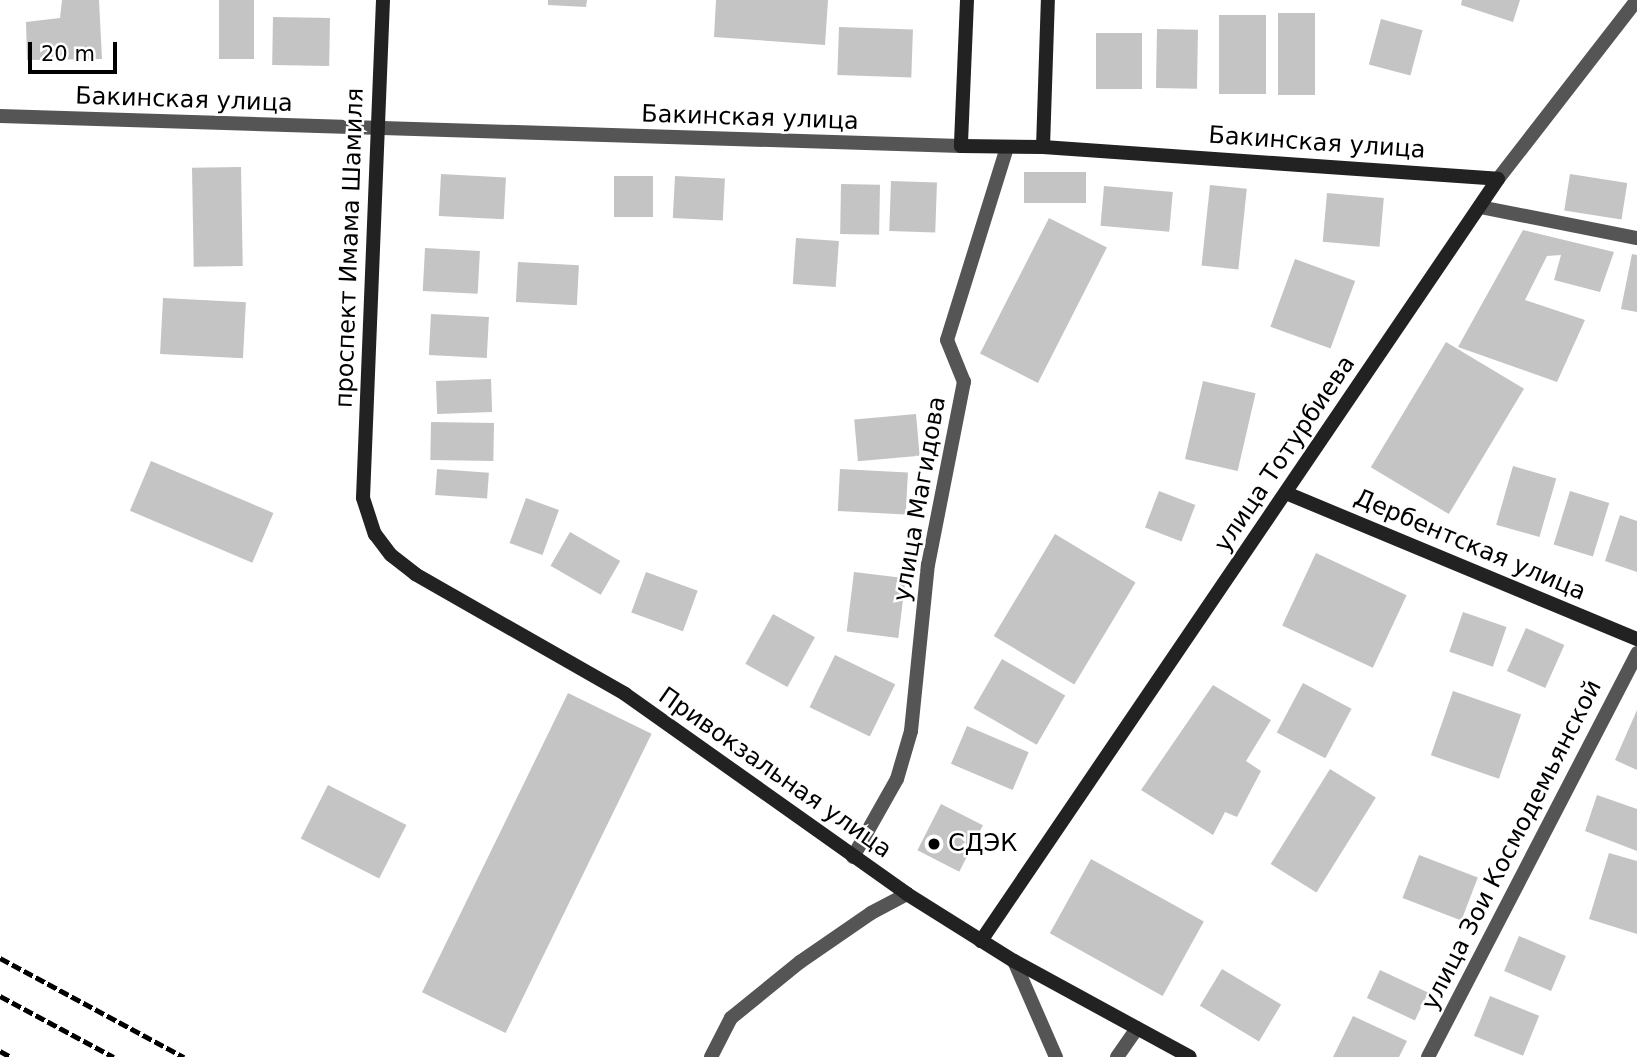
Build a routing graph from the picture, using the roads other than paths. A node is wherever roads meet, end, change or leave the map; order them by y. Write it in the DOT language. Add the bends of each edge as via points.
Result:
graph roads {
  1 [pos="383,0"];
  2 [pos="967,0"];
  3 [pos="1048,0"];
  4 [pos="1637,0"];
  5 [pos="0,116"];
  6 [pos="378,130"];
  7 [pos="961,146"];
  8 [pos="1007,147"];
  9 [pos="1043,147"];
  10 [pos="1498,179"];
  11 [pos="1480,207"];
  12 [pos="1637,238"];
  13 [pos="1286,493"];
  14 [pos="363,498"];
  15 [pos="1637,639"];
  16 [pos="1637,653"];
  17 [pos="853,857"];
  18 [pos="907,894"];
  19 [pos="981,941"];
  20 [pos="1014,961"];
  21 [pos="1137,1028"];
  22 [pos="711,1057"];
  23 [pos="1056,1057"];
  24 [pos="1117,1057"];
  25 [pos="1190,1057"];
  26 [pos="1428,1057"];
  1 -- 6 [label="main road, проспект Имама Шамиля"];
  2 -- 7 [label="main road"];
  3 -- 9 [label="main road"];
  4 -- 10 [label="street, улица Тотурбиева"];
  5 -- 6 [label="street, Бакинская улица"];
  6 -- 7 [label="street, Бакинская улица"];
  6 -- 14 [label="main road, проспект Имама Шамиля"];
  7 -- 8 [label="main road, Бакинская улица"];
  8 -- 9 [label="main road, Бакинская улица"];
  8 -- 17 [label="street, улица Магидова" via="947,340 964,382 928,565 911,731 897,779"];
  9 -- 10 [label="main road, Бакинская улица"];
  10 -- 11 [label="main road, улица Тотурбиева"];
  11 -- 12 [label="street"];
  11 -- 13 [label="main road, улица Тотурбиева"];
  13 -- 15 [label="main road, Дербентская улица"];
  13 -- 19 [label="main road, улица Тотурбиева"];
  14 -- 17 [label="main road, Привокзальная улица" via="375,534 391,555 415,573 625,694"];
  16 -- 26 [label="street, улица Зои Космодемьянской"];
  17 -- 18 [label="main road, Привокзальная улица"];
  18 -- 19 [label="main road, Привокзальная улица"];
  18 -- 22 [label="street" via="800,962 731,1018"];
  19 -- 20 [label="main road, Привокзальная улица"];
  20 -- 21 [label="main road, Привокзальная улица"];
  20 -- 23 [label="street"];
  21 -- 24 [label="street"];
  21 -- 25 [label="main road, Привокзальная улица"];
}
